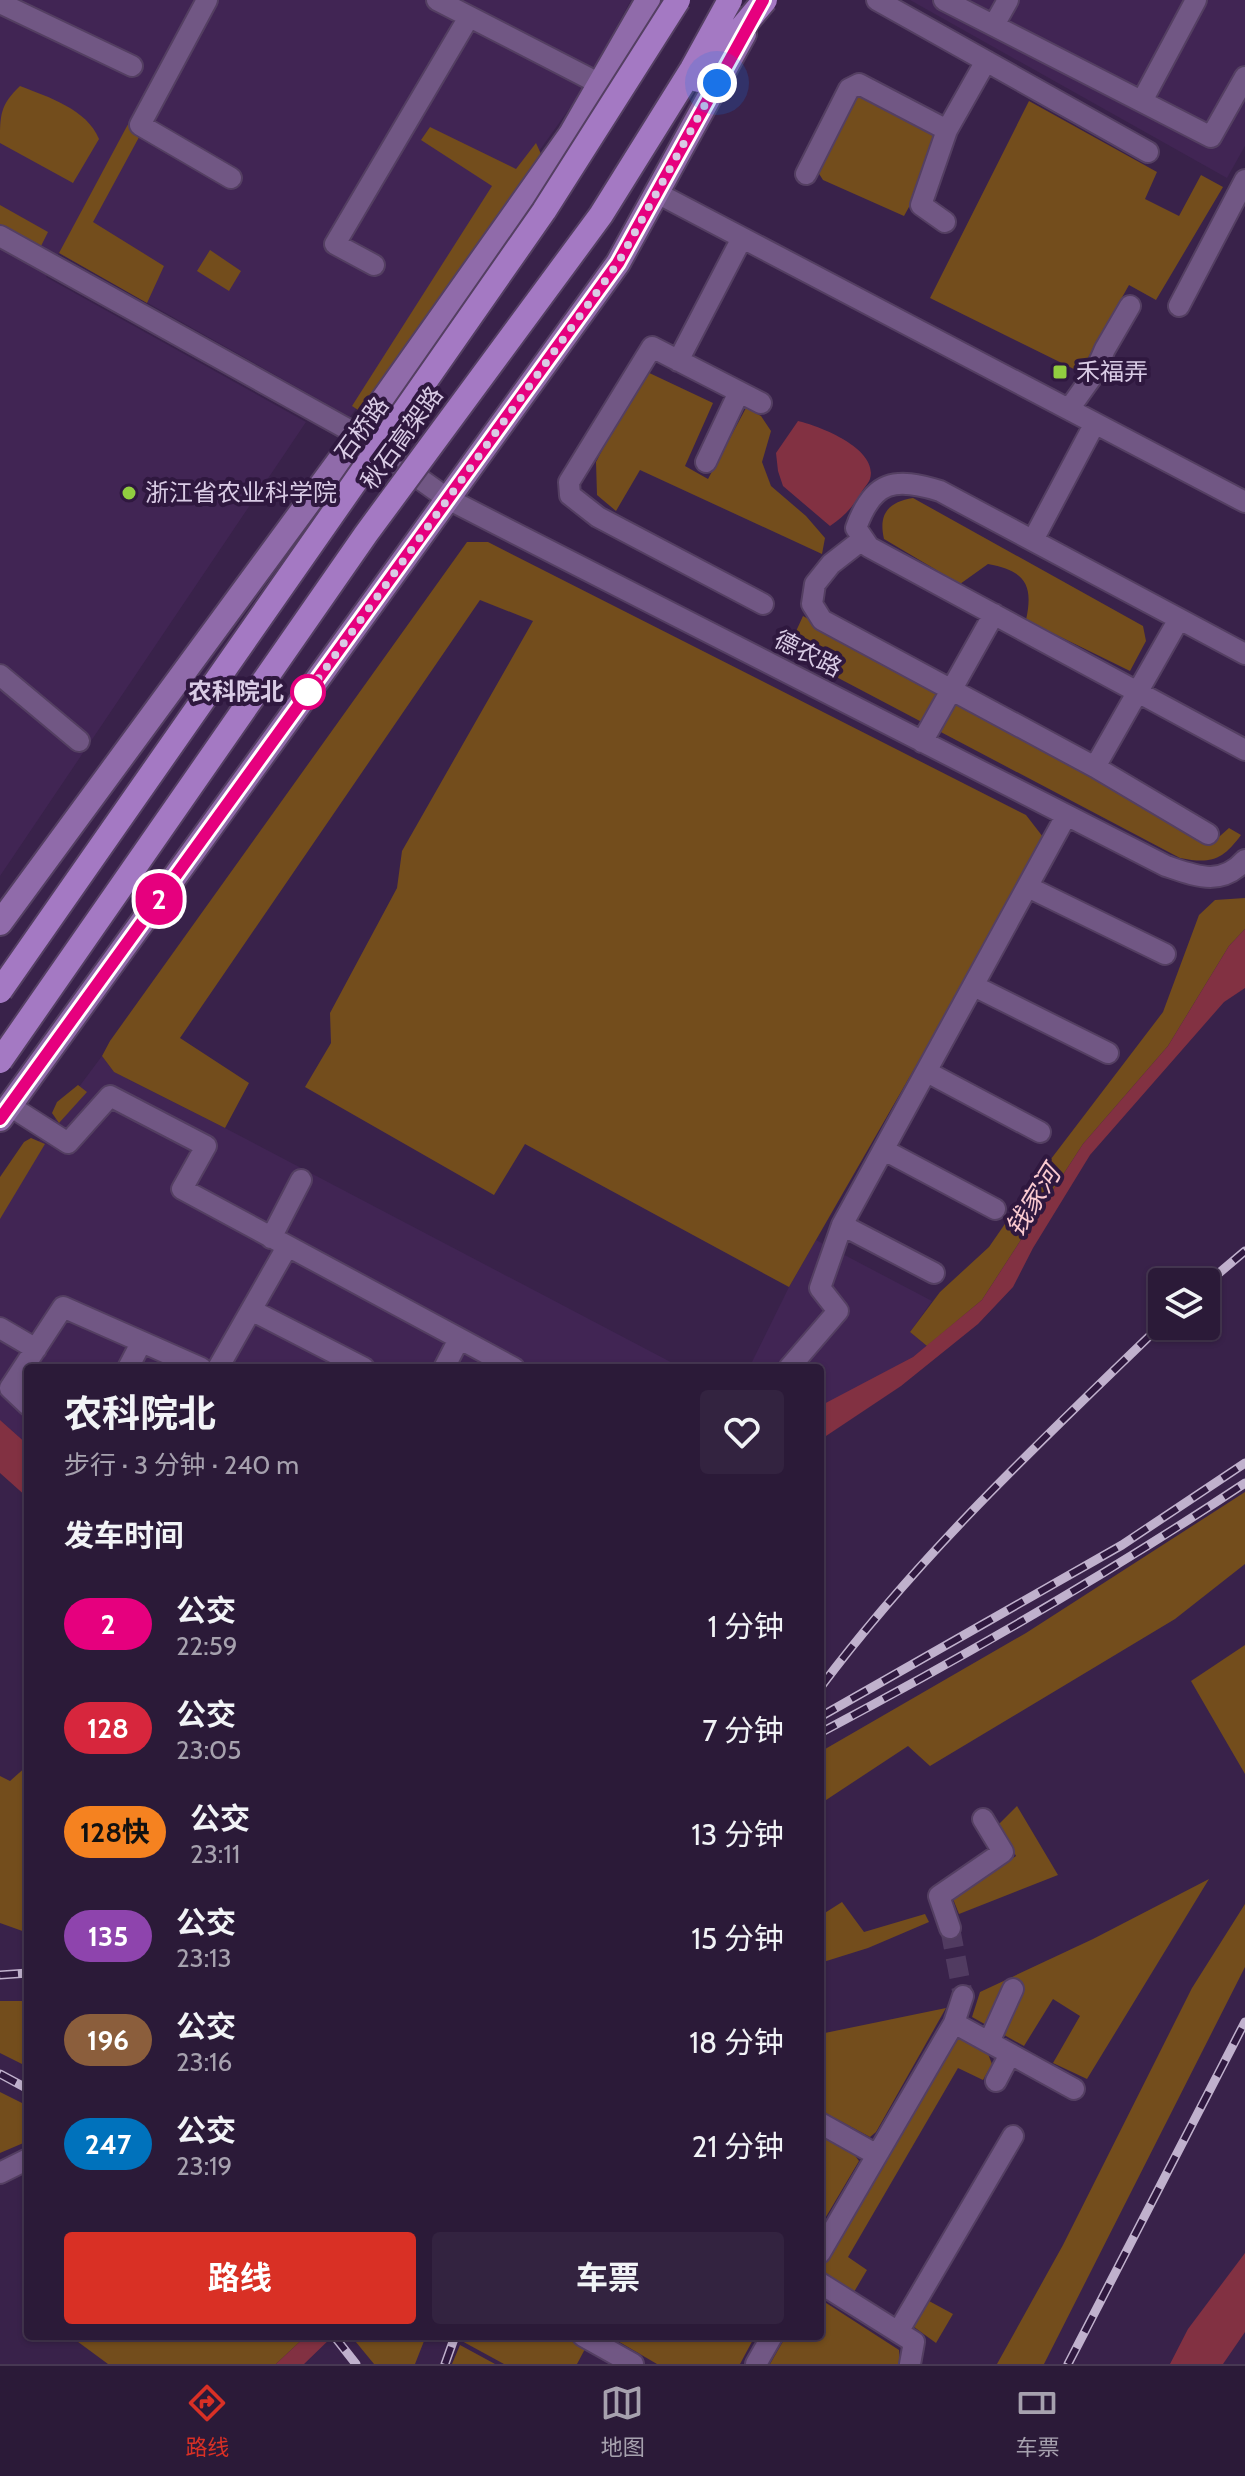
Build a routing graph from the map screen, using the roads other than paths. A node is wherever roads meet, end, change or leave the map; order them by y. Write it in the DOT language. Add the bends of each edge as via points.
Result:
graph roads {
  1 [pos="207,0"];
  2 [pos="437,0"];
  3 [pos="648,0"];
  4 [pos="678,0"];
  5 [pos="730,0"];
  6 [pos="764,0"];
  7 [pos="877,0"];
  8 [pos="944,0"];
  9 [pos="1008,0"];
  10 [pos="1196,0"];
  11 [pos="0,3"];
  12 [pos="469,17"];
  13 [pos="994,25"];
  14 [pos="986,61"];
  15 [pos="132,66"];
  16 [pos="1245,77"];
  17 [pos="600,84"];
  18 [pos="1142,101"];
  19 [pos="947,130"];
  20 [pos="648,140"];
  21 [pos="1148,152"];
  22 [pos="806,174"];
  23 [pos="231,178"];
  24 [pos="1245,180"];
  25 [pos="657,193"];
  26 [pos="945,222"];
  27 [pos="0,236"];
  28 [pos="742,238"];
  29 [pos="374,265"];
  30 [pos="1130,306"];
  31 [pos="1179,306"];
  32 [pos="678,361"];
  33 [pos="739,392"];
  34 [pos="761,403"];
  35 [pos="1069,409"];
  36 [pos="1095,423"];
  37 [pos="358,435"];
  38 [pos="706,462"];
  39 [pos="448,499"];
  40 [pos="1245,502"];
  41 [pos="863,539"];
  42 [pos="1033,540"];
  43 [pos="763,604"];
  44 [pos="994,614"];
  45 [pos="1179,619"];
  46 [pos="1245,654"];
  47 [pos="0,675"];
  48 [pos="952,689"];
  49 [pos="1138,692"];
  50 [pos="79,741"];
  51 [pos="922,742"];
  52 [pos="1245,750"];
  53 [pos="1095,767"];
  54 [pos="1066,816"];
  55 [pos="1208,834"];
  56 [pos="1245,860"];
  57 [pos="1028,887"];
  58 [pos="0,923"];
  59 [pos="1165,954"];
  60 [pos="974,986"];
  61 [pos="0,991"];
  62 [pos="1108,1053"];
  63 [pos="0,1061"];
  64 [pos="927,1072"];
  65 [pos="5,1112"];
  66 [pos="1040,1132"];
  67 [pos="884,1150"];
  68 [pos="301,1180"];
  69 [pos="995,1209"];
  70 [pos="842,1225"];
  71 [pos="279,1243"];
  72 [pos="934,1273"];
  73 [pos="251,1310"];
  74 [pos="0,1328"];
  75 [pos="459,1339"];
  76 [pos="141,1343"];
  77 [pos="36,1349"];
  78 [pos="26,1364"];
  79 [pos="130,1364"];
  80 [pos="191,1364"];
  81 [pos="226,1364"];
  82 [pos="356,1364"];
  83 [pos="446,1364"];
  84 [pos="506,1364"];
  85 [pos="792,1364"];
  86 [pos="24,1367"];
  87 [pos="24,1401"];
  88 [pos="983,1819"];
  89 [pos="950,1928"];
  90 [pos="1013,1989"];
  91 [pos="963,1996"];
  92 [pos="954,2023"];
  93 [pos="989,2042"];
  94 [pos="1010,2054"];
  95 [pos="996,2081"];
  96 [pos="1074,2089"];
  97 [pos="824,2125"];
  98 [pos="1013,2136"];
  99 [pos="877,2155"];
  100 [pos="24,2161"];
  101 [pos="0,2173"];
  102 [pos="824,2246"];
  103 [pos="824,2286"];
  104 [pos="898,2332"];
  105 [pos="590,2340"];
  106 [pos="770,2340"];
  107 [pos="633,2364"];
  108 [pos="756,2364"];
  109 [pos="910,2364"];
  1 -- 23 [label="street" via="140,125"];
  2 -- 12 [label="street"];
  3 -- 17 [label="main road, 石桥路"];
  4 -- 61 [label="highway, 秋石高架路, bridge" via="544,211"];
  5 -- 20 [label="highway, 秋石高架路, bridge"];
  6 -- 20 [label="highway, bridge"];
  6 -- 25 [label="main road"];
  7 -- 14 [label="street"];
  8 -- 13 [label="street"];
  9 -- 13 [label="street"];
  10 -- 18 [label="street"];
  11 -- 15 [label="street"];
  12 -- 17 [label="street"];
  12 -- 29 [label="street" via="335,244"];
  13 -- 18 [label="street"];
  14 -- 19 [label="street"];
  14 -- 21 [label="street"];
  16 -- 18 [label="street" via="1211,137"];
  17 -- 37 [label="main road, 石桥路" via="571,134"];
  19 -- 22 [label="street" via="859,84 849,89"];
  19 -- 26 [label="street" via="921,205"];
  20 -- 63 [label="highway, 秋石高架路, bridge" via="601,215 366,534"];
  24 -- 31 [label="street"];
  25 -- 28 [label="street"];
  25 -- 39 [label="main road" via="618,263"];
  27 -- 37 [label="street, 德农路"];
  28 -- 32 [label="street"];
  28 -- 35 [label="street"];
  30 -- 35 [label="street"];
  32 -- 33 [label="street"];
  32 -- 43 [label="street" via="652,347 569,482 570,495 598,517"];
  33 -- 34 [label="street"];
  33 -- 38 [label="street"];
  35 -- 36 [label="street"];
  36 -- 40 [label="street"];
  36 -- 42 [label="street"];
  37 -- 39 [label="street, 德农路"];
  37 -- 58 [label="main road, 石桥路"];
  39 -- 51 [label="street, 德农路"];
  39 -- 65 [label="main road"];
  41 -- 42 [label="street" via="856,528 872,496 890,484 912,482"];
  41 -- 44 [label="street"];
  41 -- 48 [label="street" via="815,584 812,604 822,620"];
  42 -- 45 [label="street"];
  44 -- 48 [label="street"];
  44 -- 49 [label="street"];
  45 -- 46 [label="street"];
  45 -- 49 [label="street"];
  47 -- 50 [label="street"];
  48 -- 51 [label="street"];
  48 -- 53 [label="street"];
  49 -- 52 [label="street"];
  49 -- 53 [label="street"];
  51 -- 54 [label="street, 德农路"];
  53 -- 55 [label="street"];
  54 -- 56 [label="street, 德农路" via="1199,877 1221,877"];
  54 -- 57 [label="street"];
  57 -- 59 [label="street"];
  57 -- 60 [label="street"];
  60 -- 62 [label="street"];
  60 -- 64 [label="street"];
  64 -- 66 [label="street"];
  64 -- 67 [label="street"];
  65 -- 71 [label="street" via="68,1143 110,1096 206,1146 182,1189"];
  67 -- 69 [label="street"];
  67 -- 70 [label="street"];
  68 -- 71 [label="street"];
  70 -- 72 [label="street"];
  70 -- 85 [label="street" via="820,1288 838,1311"];
  71 -- 73 [label="street"];
  71 -- 75 [label="street"];
  73 -- 81 [label="street"];
  73 -- 82 [label="street"];
  74 -- 77 [label="street"];
  75 -- 83 [label="street"];
  75 -- 84 [label="street"];
  76 -- 77 [label="street" via="63,1307"];
  76 -- 79 [label="street"];
  76 -- 80 [label="street"];
  77 -- 78 [label="street"];
  86 -- 87 [label="street" via="10,1388"];
  88 -- 89 [label="street" via="1003,1852 939,1896"];
  90 -- 93 [label="street"];
  91 -- 92 [label="street"];
  92 -- 93 [label="street"];
  92 -- 99 [label="street"];
  93 -- 94 [label="street"];
  94 -- 95 [label="street"];
  94 -- 96 [label="street"];
  97 -- 99 [label="street"];
  98 -- 104 [label="street"];
  99 -- 102 [label="street"];
  100 -- 101 [label="street"];
  103 -- 104 [label="street"];
  104 -- 109 [label="street" via="914,2342"];
  105 -- 107 [label="street"];
  106 -- 108 [label="street"];
}
